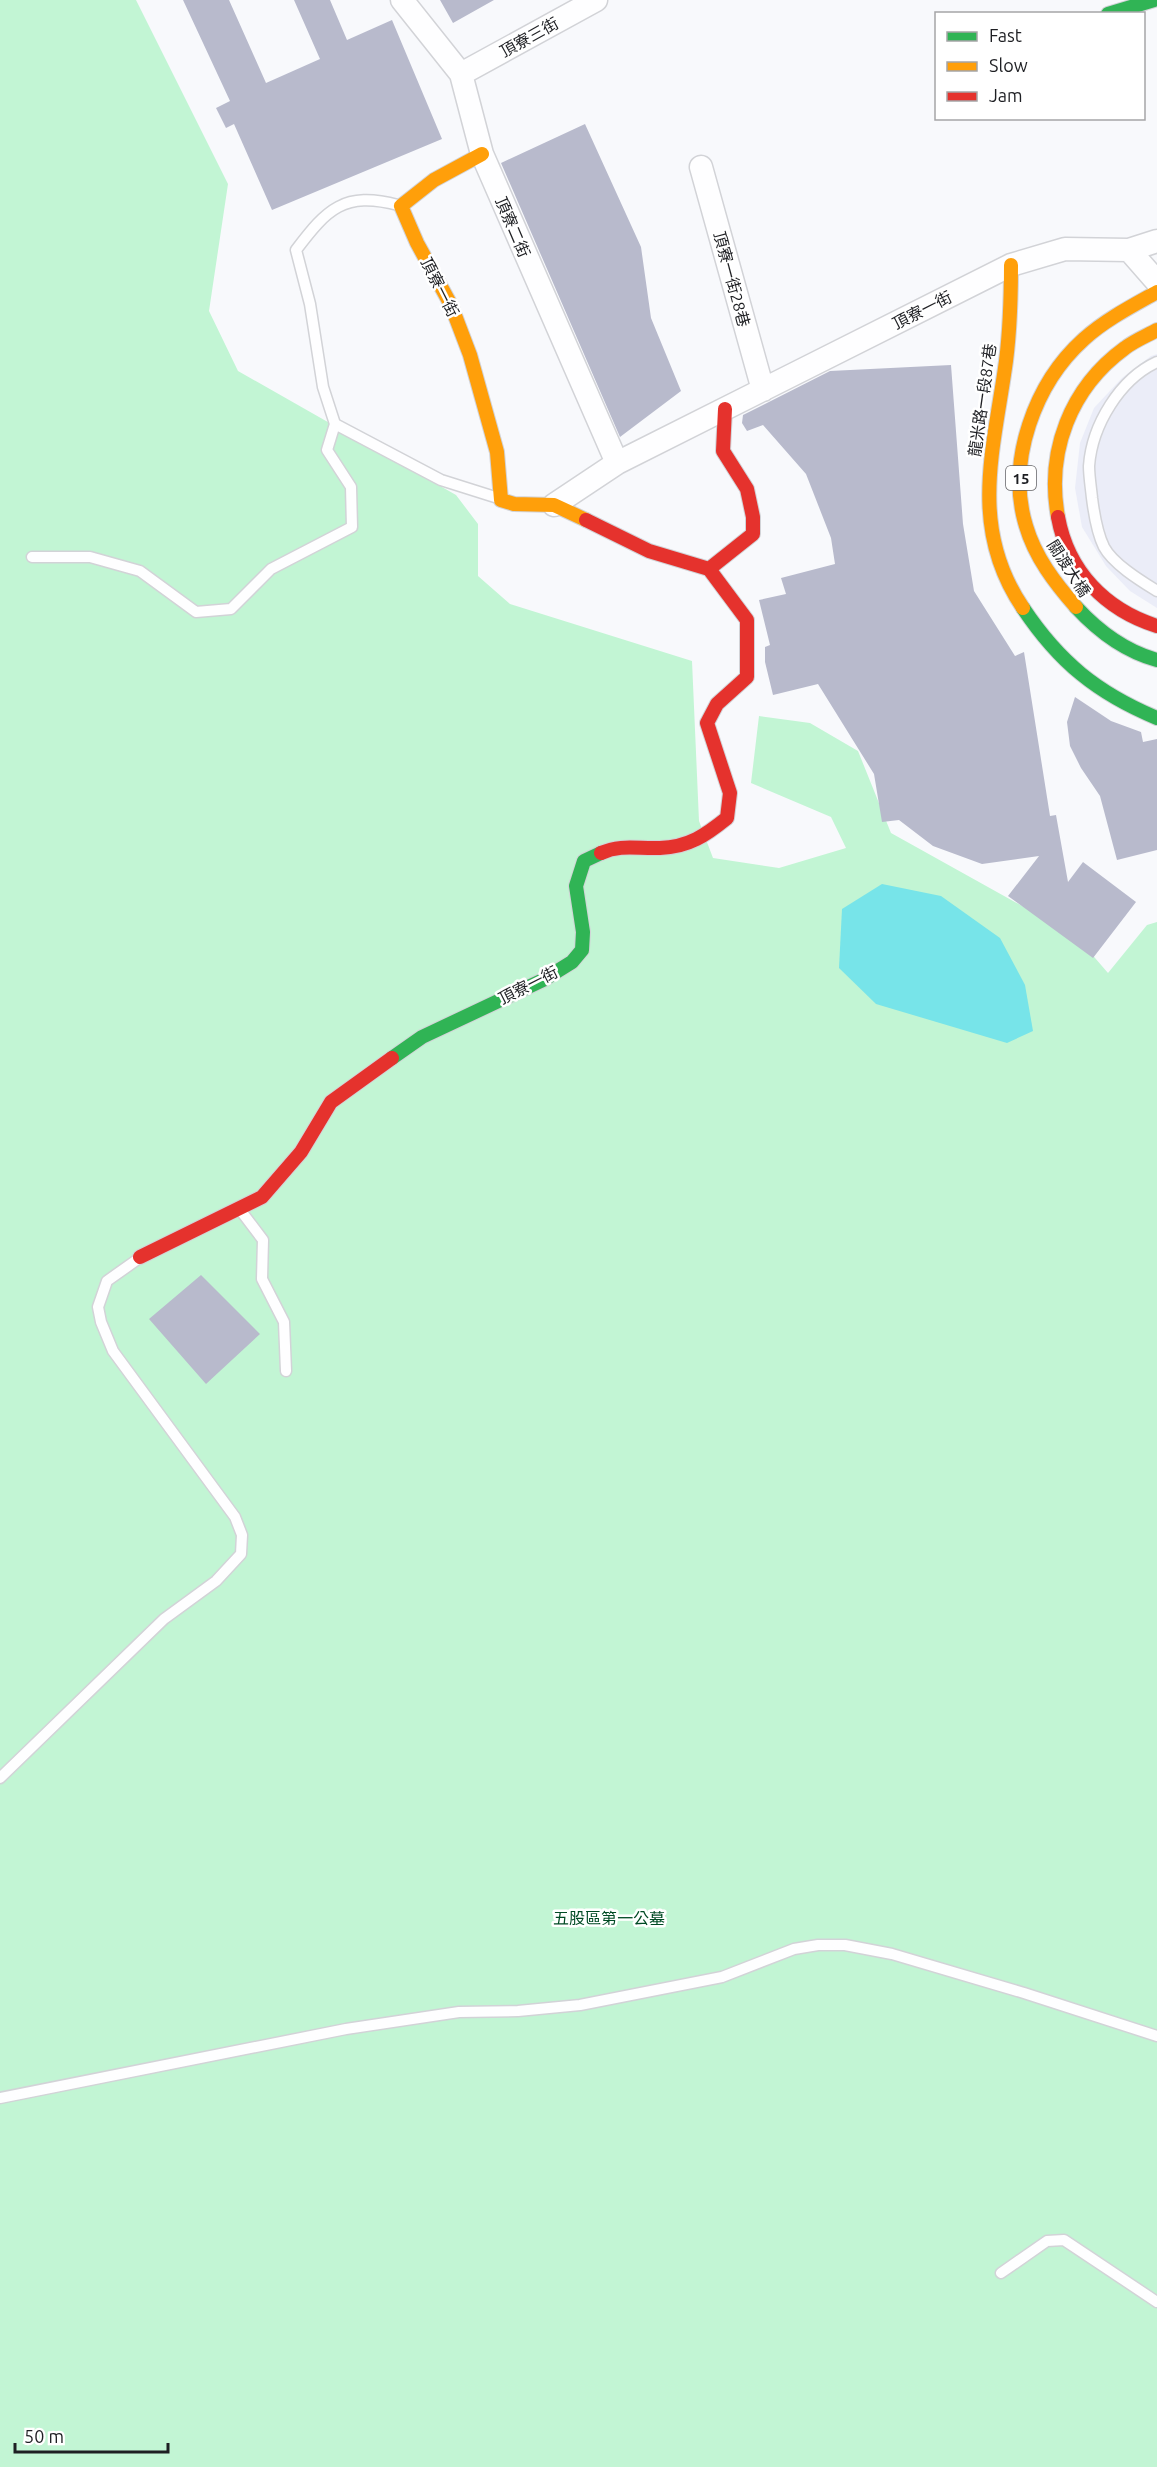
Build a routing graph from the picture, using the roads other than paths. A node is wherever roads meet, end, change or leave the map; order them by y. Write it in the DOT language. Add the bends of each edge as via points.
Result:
graph roads {
  1 [pos="402,0"];
  2 [pos="596,0"];
  3 [pos="1154,0"];
  4 [pos="1115,12"];
  5 [pos="461,74"];
  6 [pos="482,154"];
  7 [pos="702,167"];
  8 [pos="401,206"];
  9 [pos="1157,241"];
  10 [pos="1129,250"];
  11 [pos="1011,265"];
  12 [pos="1157,282"];
  13 [pos="1157,292"];
  14 [pos="1157,330"];
  15 [pos="1157,362"];
  16 [pos="763,390"];
  17 [pos="725,409"];
  18 [pos="335,424"];
  19 [pos="617,463"];
  20 [pos="501,500"];
  21 [pos="554,505"];
  22 [pos="32,557"];
  23 [pos="709,569"];
  24 [pos="1157,591"];
  25 [pos="1157,626"];
  26 [pos="1157,660"];
  27 [pos="1157,718"];
  28 [pos="239,1208"];
  29 [pos="140,1257"];
  30 [pos="286,1371"];
  31 [pos="0,1778"];
  32 [pos="1157,2036"];
  33 [pos="0,2098"];
  34 [pos="1001,2273"];
  35 [pos="1157,2302"];
  1 -- 5 [label="street, 頂寮二街"];
  2 -- 5 [label="street, 頂寮三街"];
  3 -- 4 [label="street"];
  5 -- 6 [label="street, 頂寮二街"];
  6 -- 8 [label="street" via="434,180"];
  6 -- 19 [label="street, 頂寮二街"];
  7 -- 16 [label="street, 頂寮一街28巷"];
  8 -- 18 [label="lane" via="374,199 339,205 313,227 296,250 310,304 323,387"];
  8 -- 20 [label="street, 頂寮一街" via="452,305 470,355 497,453"];
  9 -- 10 [label="street, 頂寮一街"];
  10 -- 11 [label="street, 頂寮一街" via="1065,249"];
  10 -- 12 [label="street"];
  11 -- 16 [label="street, 頂寮一街"];
  11 -- 27 [label="street, 龍米路一段87巷" via="1006,361 990,447 988,501 1004,570 1041,636 1063,660 1118,701"];
  13 -- 26 [label="street, 關渡大橋 / 15" via="1084,339 1057,369 1034,409 1024,446 1021,479 1023,517 1038,556 1059,588 1084,618 1116,643"];
  14 -- 25 [label="street" via="1125,346 1091,376 1070,408 1059,438 1052,477 1054,507 1064,544 1084,578 1114,607"];
  15 -- 24 [label="lane" via="1145,367 1117,394 1098,429 1089,466 1094,516 1105,548 1130,574"];
  16 -- 17 [label="street, 頂寮一街"];
  17 -- 19 [label="street, 頂寮一街"];
  17 -- 23 [label="street" via="723,451 747,489 753,534"];
  18 -- 20 [label="lane" via="441,480"];
  18 -- 22 [label="lane" via="327,450 351,487 352,527 271,569 231,609 196,612 140,572 90,557"];
  19 -- 21 [label="street, 頂寮一街"];
  20 -- 21 [label="street"];
  21 -- 23 [label="street" via="649,551"];
  23 -- 28 [label="street, 頂寮一街" via="747,620 747,677 717,704 707,723 730,793 727,818 703,838 663,848 614,848 584,861 576,886 582,950 572,962 543,980 422,1037 331,1102 301,1152 273,1187"];
  28 -- 29 [label="street, 頂寮一街"];
  28 -- 30 [label="lane" via="264,1240 262,1280 284,1322"];
  29 -- 31 [label="lane" via="107,1281 98,1307 101,1322 113,1351 235,1517 242,1535 241,1554 216,1581 164,1619"];
  32 -- 33 [label="lane" via="892,1954 845,1945 819,1945 794,1949 722,1977 580,2005 459,2012 346,2029"];
  34 -- 35 [label="lane" via="1047,2241 1064,2240"];
}
